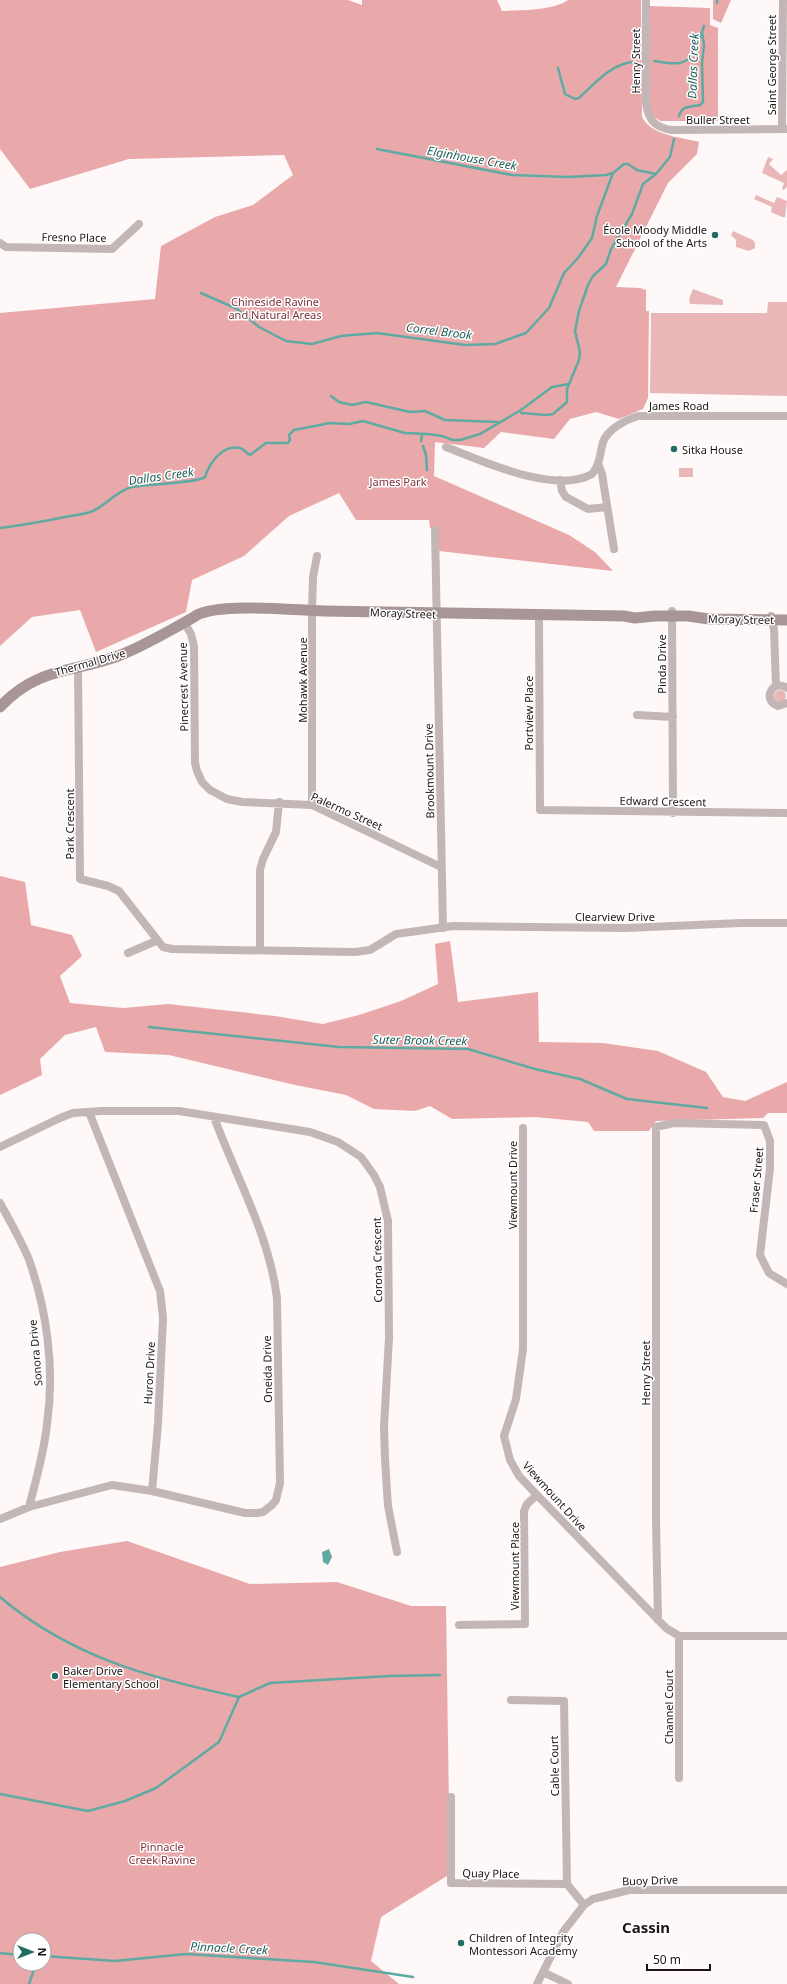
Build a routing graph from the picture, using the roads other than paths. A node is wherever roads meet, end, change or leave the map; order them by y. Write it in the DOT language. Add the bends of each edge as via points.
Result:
graph roads {
  1 [pos="646,0"];
  2 [pos="782,0"];
  3 [pos="652,121"];
  4 [pos="784,129"];
  5 [pos="139,224"];
  6 [pos="0,243"];
  7 [pos="787,416"];
  8 [pos="446,447"];
  9 [pos="598,463"];
  10 [pos="560,480"];
  11 [pos="607,507"];
  12 [pos="435,530"];
  13 [pos="614,549"];
  14 [pos="317,556"];
  15 [pos="312,611"];
  16 [pos="672,613"];
  17 [pos="438,614"];
  18 [pos="539,615"];
  19 [pos="787,615"];
  20 [pos="771,618"];
  21 [pos="787,620"];
  22 [pos="184,622"];
  23 [pos="78,666"];
  24 [pos="776,686"];
  25 [pos="787,688"];
  26 [pos="787,703"];
  27 [pos="0,707"];
  28 [pos="637,715"];
  29 [pos="673,716"];
  30 [pos="195,754"];
  31 [pos="279,802"];
  32 [pos="312,805"];
  33 [pos="540,810"];
  34 [pos="673,813"];
  35 [pos="787,813"];
  36 [pos="440,867"];
  37 [pos="787,923"];
  38 [pos="443,928"];
  39 [pos="156,941"];
  40 [pos="260,950"];
  41 [pos="128,953"];
  42 [pos="89,1112"];
  43 [pos="214,1117"];
  44 [pos="656,1127"];
  45 [pos="523,1128"];
  46 [pos="0,1147"];
  47 [pos="0,1203"];
  48 [pos="787,1284"];
  49 [pos="152,1492"];
  50 [pos="537,1495"];
  51 [pos="29,1507"];
  52 [pos="0,1519"];
  53 [pos="397,1552"];
  54 [pos="658,1620"];
  55 [pos="459,1625"];
  56 [pos="679,1636"];
  57 [pos="787,1636"];
  58 [pos="511,1700"];
  59 [pos="679,1778"];
  60 [pos="451,1797"];
  61 [pos="567,1884"];
  62 [pos="787,1890"];
  63 [pos="584,1906"];
  64 [pos="543,1972"];
  65 [pos="537,1984"];
  66 [pos="568,1984"];
  1 -- 3 [label="street, Henry Street" via="646,103"];
  2 -- 4 [label="street, Saint George Street"];
  3 -- 4 [label="street, Buller Street" via="659,127 671,130"];
  5 -- 6 [label="street, Fresno Place" via="112,249 6,247"];
  7 -- 9 [label="street, James Road" via="638,416 620,424 606,436"];
  8 -- 10 [label="street, James Road" via="511,473"];
  9 -- 10 [label="street, James Road" via="588,476"];
  9 -- 11 [label="street"];
  10 -- 11 [label="street" via="566,497 588,509"];
  11 -- 13 [label="street"];
  12 -- 17 [label="street, Brookmount Drive"];
  14 -- 15 [label="street, Mohawk Avenue" via="313,577"];
  15 -- 17 [label="street, Moray Street"];
  15 -- 22 [label="street, Moray Street" via="218,610 203,612"];
  15 -- 32 [label="street, Mohawk Avenue"];
  16 -- 18 [label="street, Moray Street" via="635,618"];
  16 -- 20 [label="street, Moray Street" via="709,619"];
  16 -- 29 [label="street, Pinda Drive"];
  17 -- 18 [label="street, Moray Street"];
  17 -- 36 [label="street, Brookmount Drive"];
  18 -- 33 [label="street, Portview Place"];
  19 -- 20 [label="street, Moray Street"];
  20 -- 21 [label="street, Moray Street"];
  20 -- 24 [label="street"];
  22 -- 23 [label="street, Thermal Drive" via="132,651"];
  22 -- 30 [label="street, Pinecrest Avenue" via="194,646"];
  23 -- 27 [label="street, Thermal Drive" via="48,674 30,683"];
  23 -- 39 [label="street, Park Crescent" via="80,878 119,891"];
  24 -- 25 [label="street"];
  24 -- 26 [label="street" via="769,692 770,701 778,706"];
  28 -- 29 [label="street"];
  29 -- 34 [label="street, Pinda Drive"];
  30 -- 31 [label="street, Palermo Street" via="199,777 214,792 236,801"];
  31 -- 32 [label="street, Palermo Street"];
  31 -- 40 [label="street" via="276,832 260,870"];
  32 -- 36 [label="street, Palermo Street"];
  33 -- 34 [label="street, Edward Crescent"];
  34 -- 35 [label="street, Edward Crescent"];
  36 -- 38 [label="street, Brookmount Drive"];
  37 -- 38 [label="street, Clearview Drive" via="626,928"];
  38 -- 40 [label="street, Park Crescent" via="396,934 375,948 361,952"];
  39 -- 40 [label="street, Park Crescent" via="168,949"];
  39 -- 41 [label="street"];
  42 -- 43 [label="street, Corona Crescent" via="179,1111"];
  42 -- 46 [label="street, Corona Crescent" via="73,1113 60,1118"];
  42 -- 49 [label="street, Huron Drive" via="160,1291 162,1325"];
  43 -- 49 [label="street, Oneida Drive" via="266,1246 274,1273 277,1298 280,1483 276,1500 269,1508 252,1514"];
  43 -- 53 [label="street, Corona Crescent" via="310,1132 338,1142 361,1157 380,1187 388,1221 389,1338 384,1427 385,1465 388,1506"];
  44 -- 48 [label="street, Fraser Street" via="674,1123 764,1125 770,1141 770,1168 760,1255 769,1273"];
  44 -- 54 [label="street, Henry Street"];
  45 -- 50 [label="street, Viewmount Drive" via="523,1349 516,1399 504,1436 510,1460 518,1476"];
  47 -- 51 [label="street, Sonora Drive" via="21,1242 33,1273 48,1342 48,1423"];
  49 -- 51 [label="street" via="112,1485"];
  50 -- 54 [label="street, Viewmount Drive"];
  50 -- 55 [label="street, Viewmount Place" via="527,1504 524,1511 525,1624"];
  51 -- 52 [label="street"];
  54 -- 56 [label="street, Viewmount Drive"];
  56 -- 57 [label="street"];
  56 -- 59 [label="street, Channel Court"];
  58 -- 61 [label="street, Cable Court" via="564,1701"];
  60 -- 61 [label="street, Quay Place" via="451,1883"];
  61 -- 63 [label="street"];
  62 -- 63 [label="street, Buoy Drive" via="629,1890 593,1899"];
  63 -- 64 [label="street, Buoy Drive" via="563,1932"];
  64 -- 65 [label="street, Buoy Drive"];
  64 -- 66 [label="street"];
}
